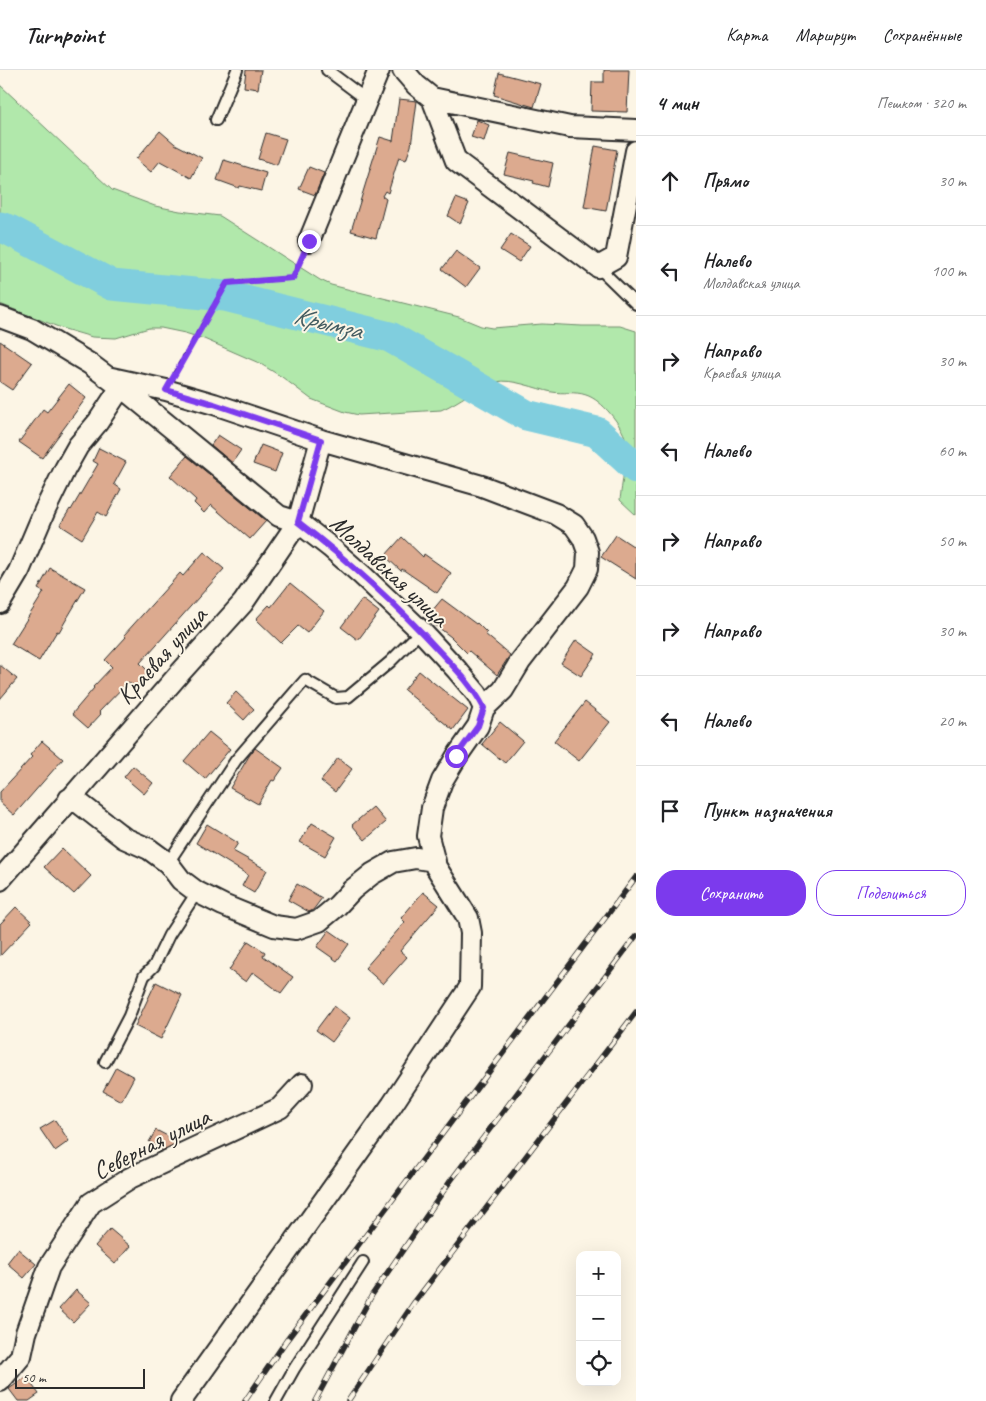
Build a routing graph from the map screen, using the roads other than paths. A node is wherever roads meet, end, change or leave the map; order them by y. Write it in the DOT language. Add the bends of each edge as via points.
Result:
graph roads {
  1 [pos="237,70"];
  2 [pos="327,70"];
  3 [pos="379,70"];
  4 [pos="403,70"];
  5 [pos="432,98"];
  6 [pos="367,100"];
  7 [pos="216,120"];
  8 [pos="636,130"];
  9 [pos="636,151"];
  10 [pos="309,241"];
  11 [pos="598,267"];
  12 [pos="636,304"];
  13 [pos="0,317"];
  14 [pos="114,382"];
  15 [pos="321,440"];
  16 [pos="298,522"];
  17 [pos="0,604"];
  18 [pos="421,631"];
  19 [pos="484,708"];
  20 [pos="69,799"];
  21 [pos="435,861"];
  22 [pos="168,863"];
  23 [pos="0,880"];
  24 [pos="197,892"];
  25 [pos="105,1062"];
  26 [pos="302,1084"];
  27 [pos="363,1262"];
  28 [pos="0,1381"];
  29 [pos="181,1401"];
  30 [pos="276,1401"];
  1 -- 7 [label="lane"];
  2 -- 6 [label="lane"];
  3 -- 6 [label="street"];
  4 -- 5 [label="street"];
  5 -- 8 [label="street" via="570,127"];
  5 -- 11 [label="street" via="456,161"];
  6 -- 10 [label="street"];
  9 -- 11 [label="street" via="616,257"];
  11 -- 12 [label="lane"];
  13 -- 14 [label="street, Молдавская улица" via="32,330"];
  14 -- 15 [label="street" via="166,390"];
  14 -- 16 [label="street, Молдавская улица" via="279,516"];
  14 -- 17 [label="street" via="98,422 78,446"];
  15 -- 16 [label="street, Краевая улица"];
  15 -- 19 [label="street" via="482,486 556,514 574,525 583,538 588,552 587,569 578,587 520,662 503,690"];
  16 -- 18 [label="street, Молдавская улица" via="356,569"];
  16 -- 20 [label="street, Краевая улица" via="243,603"];
  18 -- 19 [label="street, Молдавская улица" via="477,694"];
  18 -- 22 [label="lane" via="348,697 336,698 305,680 236,760"];
  19 -- 21 [label="street" via="478,726 442,781 432,808 428,836"];
  20 -- 22 [label="street" via="79,803 124,838 149,849"];
  20 -- 23 [label="street, Краевая улица"];
  21 -- 24 [label="street" via="416,858 394,862 372,874 319,921 296,929 274,926"];
  21 -- 29 [label="street" via="468,918 471,934 470,987 392,1105"];
  22 -- 24 [label="street" via="181,880"];
  24 -- 25 [label="lane" via="154,966 144,976"];
  26 -- 28 [label="street, Северная улица" via="280,1108 130,1178 91,1202 49,1267 21,1356"];
  27 -- 30 [label="lane"];
}
